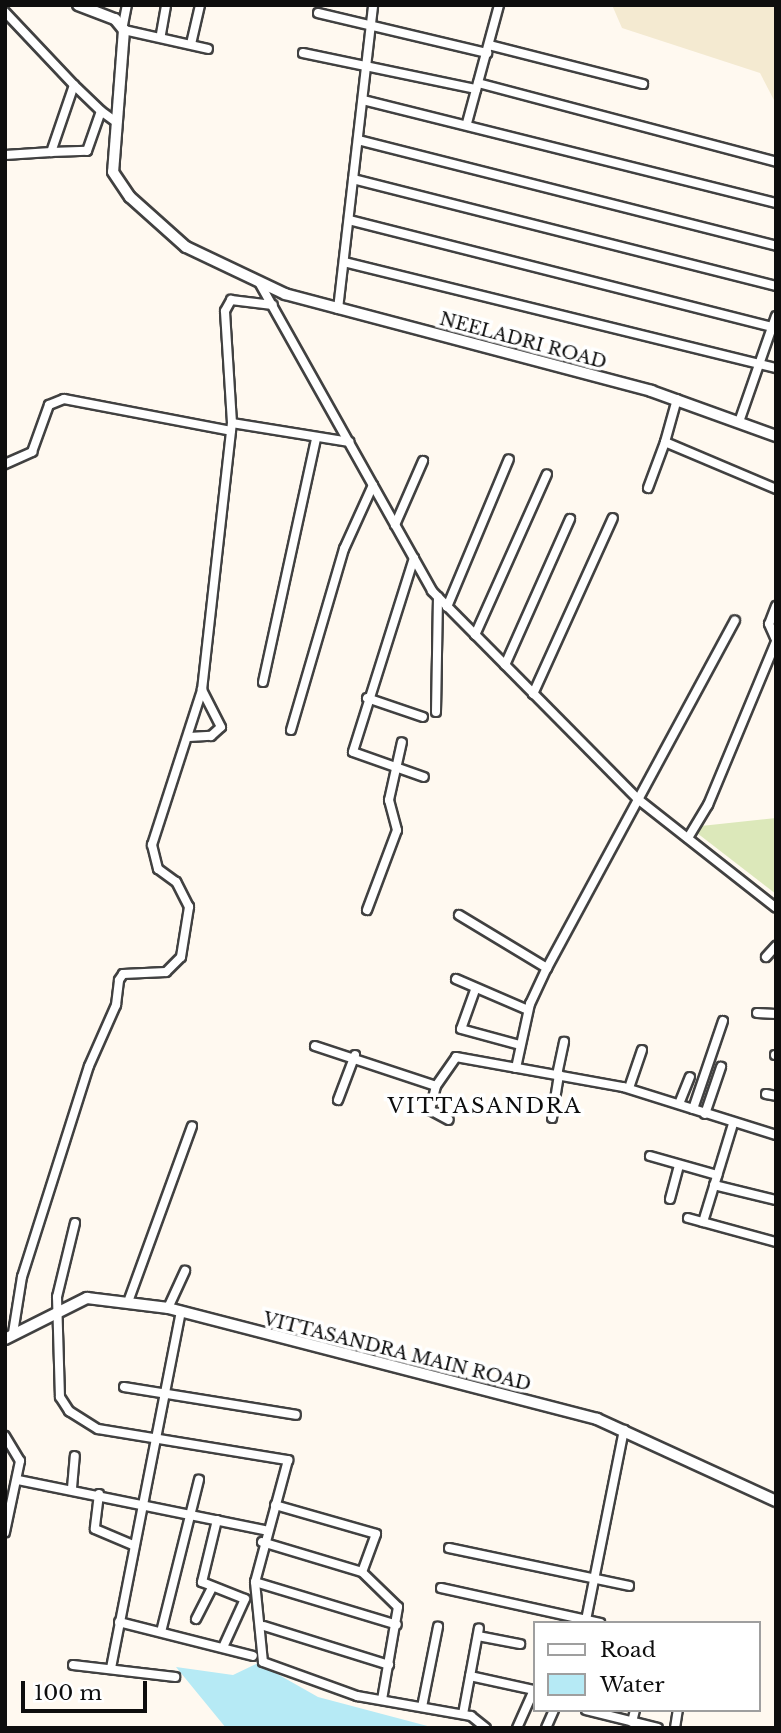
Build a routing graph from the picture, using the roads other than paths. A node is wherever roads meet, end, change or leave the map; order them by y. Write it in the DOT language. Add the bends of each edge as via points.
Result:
graph roads {
  1 [pos="78,5"];
  2 [pos="127,5"];
  3 [pos="166,5"];
  4 [pos="200,5"];
  5 [pos="373,5"];
  6 [pos="499,5"];
  7 [pos="5,12"];
  8 [pos="318,13"];
  9 [pos="370,26"];
  10 [pos="123,27"];
  11 [pos="161,34"];
  12 [pos="191,44"];
  13 [pos="208,49"];
  14 [pos="488,49"];
  15 [pos="303,52"];
  16 [pos="366,67"];
  17 [pos="643,84"];
  18 [pos="74,85"];
  19 [pos="477,86"];
  20 [pos="363,100"];
  21 [pos="101,111"];
  22 [pos="115,121"];
  23 [pos="467,123"];
  24 [pos="358,140"];
  25 [pos="51,152"];
  26 [pos="5,155"];
  27 [pos="776,162"];
  28 [pos="353,179"];
  29 [pos="776,203"];
  30 [pos="348,220"];
  31 [pos="776,246"];
  32 [pos="344,262"];
  33 [pos="260,284"];
  34 [pos="776,286"];
  35 [pos="273,305"];
  36 [pos="338,309"];
  37 [pos="776,316"];
  38 [pos="774,327"];
  39 [pos="762,365"];
  40 [pos="776,368"];
  41 [pos="677,398"];
  42 [pos="739,422"];
  43 [pos="231,427"];
  44 [pos="776,436"];
  45 [pos="316,438"];
  46 [pos="349,442"];
  47 [pos="665,442"];
  48 [pos="509,459"];
  49 [pos="423,461"];
  50 [pos="5,464"];
  51 [pos="547,474"];
  52 [pos="373,485"];
  53 [pos="648,488"];
  54 [pos="776,489"];
  55 [pos="613,518"];
  56 [pos="570,519"];
  57 [pos="395,525"];
  58 [pos="414,558"];
  59 [pos="438,597"];
  60 [pos="776,606"];
  61 [pos="447,607"];
  62 [pos="735,621"];
  63 [pos="475,635"];
  64 [pos="776,641"];
  65 [pos="505,665"];
  66 [pos="263,682"];
  67 [pos="202,690"];
  68 [pos="533,694"];
  69 [pos="367,698"];
  70 [pos="436,712"];
  71 [pos="424,717"];
  72 [pos="291,730"];
  73 [pos="189,737"];
  74 [pos="402,742"];
  75 [pos="396,770"];
  76 [pos="424,777"];
  77 [pos="639,800"];
  78 [pos="688,838"];
  79 [pos="776,908"];
  80 [pos="367,911"];
  81 [pos="459,915"];
  82 [pos="776,946"];
  83 [pos="766,957"];
  84 [pos="547,968"];
  85 [pos="456,979"];
  86 [pos="475,990"];
  87 [pos="528,1010"];
  88 [pos="757,1013"];
  89 [pos="776,1014"];
  90 [pos="723,1021"];
  91 [pos="564,1042"];
  92 [pos="520,1045"];
  93 [pos="315,1046"];
  94 [pos="642,1050"];
  95 [pos="355,1055"];
  96 [pos="721,1067"];
  97 [pos="516,1068"];
  98 [pos="558,1075"];
  99 [pos="690,1077"];
  100 [pos="436,1086"];
  101 [pos="629,1088"];
  102 [pos="338,1100"];
  103 [pos="679,1104"];
  104 [pos="693,1109"];
  105 [pos="705,1114"];
  106 [pos="552,1118"];
  107 [pos="449,1120"];
  108 [pos="733,1124"];
  109 [pos="192,1126"];
  110 [pos="776,1135"];
  111 [pos="650,1156"];
  112 [pos="679,1164"];
  113 [pos="717,1175"];
  114 [pos="715,1185"];
  115 [pos="670,1199"];
  116 [pos="776,1200"];
  117 [pos="688,1218"];
  118 [pos="703,1222"];
  119 [pos="75,1223"];
  120 [pos="776,1242"];
  121 [pos="185,1271"];
  122 [pos="128,1302"];
  123 [pos="168,1308"];
  124 [pos="181,1311"];
  125 [pos="60,1316"];
  126 [pos="9,1336"];
  127 [pos="124,1387"];
  128 [pos="164,1396"];
  129 [pos="296,1415"];
  130 [pos="624,1430"];
  131 [pos="5,1436"];
  132 [pos="157,1440"];
  133 [pos="75,1456"];
  134 [pos="18,1480"];
  135 [pos="199,1480"];
  136 [pos="72,1488"];
  137 [pos="99,1494"];
  138 [pos="776,1501"];
  139 [pos="144,1502"];
  140 [pos="275,1505"];
  141 [pos="188,1513"];
  142 [pos="217,1520"];
  143 [pos="264,1530"];
  144 [pos="5,1532"];
  145 [pos="262,1542"];
  146 [pos="135,1546"];
  147 [pos="449,1548"];
  148 [pos="362,1572"];
  149 [pos="594,1579"];
  150 [pos="255,1582"];
  151 [pos="629,1586"];
  152 [pos="212,1588"];
  153 [pos="441,1588"];
  154 [pos="196,1619"];
  155 [pos="560,1619"];
  156 [pos="586,1620"];
  157 [pos="591,1621"];
  158 [pos="119,1622"];
  159 [pos="397,1625"];
  160 [pos="264,1626"];
  161 [pos="438,1627"];
  162 [pos="161,1632"];
  163 [pos="520,1644"];
  164 [pos="224,1645"];
  165 [pos="253,1656"];
  166 [pos="73,1665"];
  167 [pos="389,1665"];
  168 [pos="111,1668"];
  169 [pos="470,1676"];
  170 [pos="175,1677"];
  171 [pos="532,1690"];
  172 [pos="532,1694"];
  173 [pos="382,1700"];
  174 [pos="422,1707"];
  175 [pos="553,1712"];
  176 [pos="594,1712"];
  177 [pos="634,1712"];
  178 [pos="463,1714"];
  179 [pos="632,1722"];
  180 [pos="486,1728"];
  181 [pos="517,1728"];
  182 [pos="546,1728"];
  183 [pos="658,1728"];
  1 -- 10 [label="street"];
  2 -- 10 [label="street"];
  3 -- 11 [label="street"];
  4 -- 12 [label="street"];
  5 -- 9 [label="street"];
  6 -- 14 [label="street"];
  7 -- 18 [label="street"];
  8 -- 9 [label="street"];
  9 -- 14 [label="street"];
  9 -- 16 [label="street"];
  10 -- 11 [label="street"];
  10 -- 22 [label="street, NEELADRI ROAD"];
  11 -- 12 [label="street"];
  12 -- 13 [label="street"];
  14 -- 17 [label="street"];
  14 -- 19 [label="street"];
  15 -- 16 [label="street"];
  16 -- 19 [label="street"];
  16 -- 20 [label="street"];
  18 -- 21 [label="street"];
  18 -- 25 [label="street"];
  19 -- 23 [label="street"];
  19 -- 27 [label="street"];
  20 -- 23 [label="street"];
  20 -- 24 [label="street"];
  21 -- 22 [label="street"];
  21 -- 25 [label="street" via="87,151"];
  22 -- 33 [label="street, NEELADRI ROAD" via="111,161 124,191 181,244"];
  23 -- 29 [label="street"];
  24 -- 28 [label="street"];
  24 -- 31 [label="street"];
  25 -- 26 [label="street"];
  28 -- 30 [label="street"];
  28 -- 34 [label="street"];
  30 -- 32 [label="street"];
  30 -- 38 [label="street"];
  32 -- 36 [label="street"];
  32 -- 39 [label="street"];
  33 -- 35 [label="street"];
  33 -- 36 [label="street, NEELADRI ROAD"];
  35 -- 43 [label="street" via="231,300 225,311"];
  35 -- 46 [label="street"];
  36 -- 41 [label="street, NEELADRI ROAD"];
  37 -- 38 [label="street"];
  38 -- 39 [label="street"];
  39 -- 40 [label="street"];
  39 -- 42 [label="street"];
  41 -- 42 [label="street, NEELADRI ROAD"];
  41 -- 47 [label="street"];
  42 -- 44 [label="street, NEELADRI ROAD"];
  43 -- 45 [label="street"];
  43 -- 50 [label="street" via="64,399 49,405 32,452"];
  43 -- 67 [label="street"];
  45 -- 46 [label="street"];
  45 -- 66 [label="street"];
  46 -- 52 [label="street"];
  47 -- 53 [label="street"];
  47 -- 54 [label="street"];
  48 -- 61 [label="street"];
  49 -- 57 [label="street"];
  51 -- 63 [label="street"];
  52 -- 57 [label="street"];
  52 -- 72 [label="street" via="344,549"];
  55 -- 68 [label="street"];
  56 -- 65 [label="street"];
  57 -- 58 [label="street"];
  58 -- 59 [label="street"];
  58 -- 69 [label="street"];
  59 -- 61 [label="street"];
  59 -- 70 [label="street"];
  60 -- 64 [label="street" via="769,624"];
  61 -- 63 [label="street"];
  62 -- 77 [label="street"];
  63 -- 65 [label="street"];
  64 -- 78 [label="street" via="708,805"];
  65 -- 68 [label="street"];
  67 -- 73 [label="street"];
  67 -- 73 [label="street" via="221,727"];
  68 -- 77 [label="street"];
  69 -- 71 [label="street"];
  69 -- 75 [label="street" via="352,752"];
  73 -- 126 [label="street" via="152,845 158,869 176,882 189,907 181,957 166,972 123,974 119,980 116,1005 89,1066 22,1277"];
  74 -- 75 [label="street"];
  75 -- 76 [label="street"];
  75 -- 80 [label="street" via="389,800 397,830"];
  77 -- 78 [label="street"];
  77 -- 84 [label="street"];
  78 -- 79 [label="street"];
  81 -- 84 [label="street"];
  82 -- 83 [label="street"];
  84 -- 87 [label="street"];
  85 -- 86 [label="street"];
  86 -- 87 [label="street"];
  86 -- 92 [label="street" via="461,1029"];
  87 -- 92 [label="street"];
  88 -- 89 [label="street"];
  90 -- 104 [label="street"];
  91 -- 98 [label="street"];
  92 -- 97 [label="street"];
  93 -- 95 [label="street"];
  94 -- 101 [label="street"];
  95 -- 100 [label="street"];
  95 -- 102 [label="street"];
  96 -- 105 [label="street"];
  97 -- 98 [label="street"];
  97 -- 100 [label="street" via="456,1057"];
  98 -- 101 [label="street"];
  98 -- 106 [label="street"];
  99 -- 103 [label="street"];
  100 -- 107 [label="street" via="430,1110"];
  101 -- 103 [label="street"];
  103 -- 104 [label="street"];
  104 -- 105 [label="street"];
  105 -- 108 [label="street"];
  108 -- 110 [label="street"];
  108 -- 113 [label="street"];
  109 -- 122 [label="street"];
  111 -- 112 [label="street"];
  112 -- 113 [label="street"];
  112 -- 115 [label="street"];
  113 -- 114 [label="street"];
  114 -- 116 [label="street"];
  114 -- 118 [label="street"];
  117 -- 118 [label="street"];
  118 -- 120 [label="street"];
  119 -- 125 [label="street" via="57,1286"];
  121 -- 123 [label="street"];
  122 -- 123 [label="street, VITTASANDRA MAIN ROAD"];
  122 -- 125 [label="street, VITTASANDRA MAIN ROAD" via="86,1298"];
  123 -- 124 [label="street, VITTASANDRA MAIN ROAD"];
  124 -- 128 [label="street"];
  124 -- 130 [label="street, VITTASANDRA MAIN ROAD"];
  125 -- 126 [label="street, VITTASANDRA MAIN ROAD"];
  125 -- 132 [label="street" via="60,1397 69,1411 98,1429"];
  127 -- 128 [label="street"];
  128 -- 129 [label="street"];
  128 -- 132 [label="street"];
  130 -- 138 [label="street, VITTASANDRA MAIN ROAD"];
  130 -- 149 [label="street"];
  131 -- 134 [label="street" via="19,1451"];
  132 -- 139 [label="street"];
  132 -- 140 [label="street" via="285,1458"];
  133 -- 136 [label="street"];
  134 -- 136 [label="street"];
  134 -- 144 [label="street"];
  135 -- 141 [label="street"];
  136 -- 137 [label="street"];
  137 -- 139 [label="street"];
  137 -- 146 [label="street" via="94,1530"];
  139 -- 141 [label="street"];
  139 -- 146 [label="street"];
  140 -- 143 [label="street"];
  140 -- 148 [label="street" via="376,1534"];
  141 -- 142 [label="street"];
  141 -- 162 [label="street"];
  142 -- 143 [label="street"];
  142 -- 152 [label="street" via="200,1575"];
  143 -- 145 [label="street"];
  145 -- 148 [label="street"];
  145 -- 150 [label="street"];
  146 -- 158 [label="street"];
  147 -- 149 [label="street"];
  148 -- 159 [label="street" via="398,1607"];
  149 -- 151 [label="street"];
  149 -- 156 [label="street"];
  150 -- 159 [label="street"];
  150 -- 160 [label="street"];
  152 -- 154 [label="street"];
  152 -- 164 [label="street" via="245,1599"];
  153 -- 155 [label="street"];
  155 -- 156 [label="street"];
  156 -- 157 [label="street"];
  158 -- 162 [label="street"];
  158 -- 168 [label="street"];
  159 -- 167 [label="street"];
  160 -- 167 [label="street"];
  160 -- 173 [label="street" via="263,1662"];
  161 -- 174 [label="street"];
  162 -- 164 [label="street"];
  163 -- 169 [label="street" via="479,1632"];
  164 -- 165 [label="street"];
  166 -- 168 [label="street"];
  167 -- 173 [label="street"];
  168 -- 170 [label="street"];
  169 -- 171 [label="street"];
  169 -- 178 [label="street"];
  172 -- 181 [label="street"];
  173 -- 174 [label="street"];
  174 -- 178 [label="street"];
  175 -- 182 [label="street"];
  176 -- 179 [label="street"];
  177 -- 179 [label="street"];
  178 -- 180 [label="street"];
  179 -- 183 [label="street"];
}
